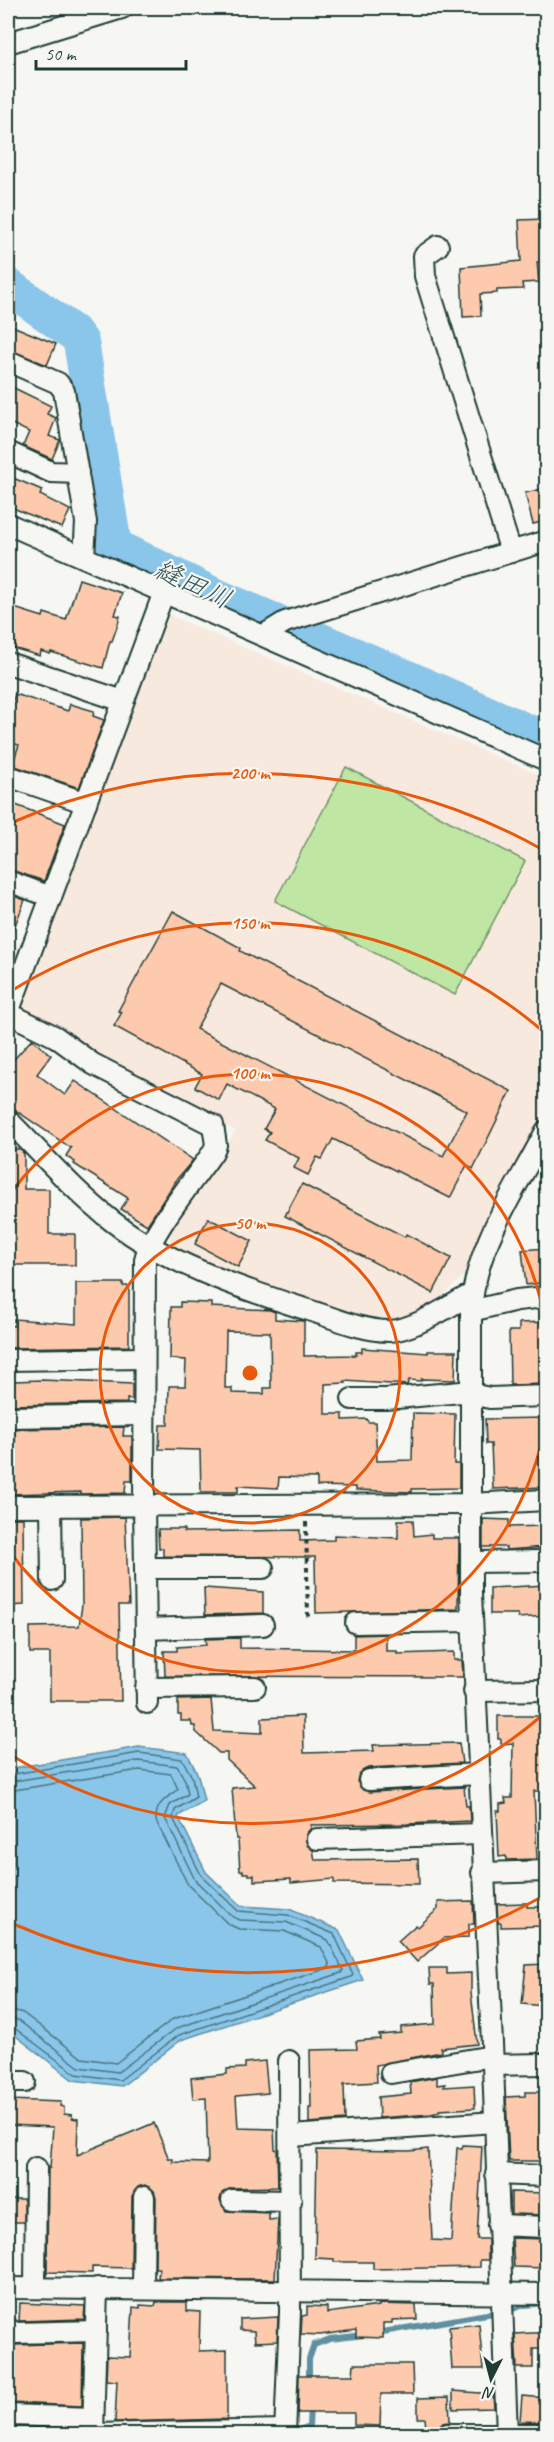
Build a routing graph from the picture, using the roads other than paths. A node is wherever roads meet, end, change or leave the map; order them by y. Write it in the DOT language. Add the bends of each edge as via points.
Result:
graph roads {
  1 [pos="122,8"];
  2 [pos="8,43"];
  3 [pos="438,246"];
  4 [pos="8,361"];
  5 [pos="8,452"];
  6 [pos="78,473"];
  7 [pos="8,524"];
  8 [pos="546,541"];
  9 [pos="511,552"];
  10 [pos="84,557"];
  11 [pos="164,592"];
  12 [pos="264,635"];
  13 [pos="8,663"];
  14 [pos="123,701"];
  15 [pos="546,760"];
  16 [pos="8,776"];
  17 [pos="86,803"];
  18 [pos="8,881"];
  19 [pos="51,897"];
  20 [pos="8,1013"];
  21 [pos="8,1120"];
  22 [pos="546,1131"];
  23 [pos="150,1244"];
  24 [pos="546,1297"];
  25 [pos="471,1302"];
  26 [pos="144,1358"];
  27 [pos="8,1360"];
  28 [pos="470,1393"];
  29 [pos="546,1396"];
  30 [pos="352,1399"];
  31 [pos="144,1415"];
  32 [pos="8,1417"];
  33 [pos="546,1500"];
  34 [pos="144,1504"];
  35 [pos="470,1504"];
  36 [pos="51,1505"];
  37 [pos="8,1506"];
  38 [pos="546,1561"];
  39 [pos="471,1562"];
  40 [pos="145,1568"];
  41 [pos="263,1568"];
  42 [pos="52,1580"];
  43 [pos="472,1621"];
  44 [pos="356,1623"];
  45 [pos="263,1625"];
  46 [pos="147,1629"];
  47 [pos="255,1687"];
  48 [pos="546,1690"];
  49 [pos="474,1691"];
  50 [pos="478,1774"];
  51 [pos="369,1780"];
  52 [pos="481,1834"];
  53 [pos="317,1839"];
  54 [pos="546,1871"];
  55 [pos="482,1873"];
  56 [pos="493,2060"];
  57 [pos="289,2061"];
  58 [pos="546,2064"];
  59 [pos="391,2073"];
  60 [pos="495,2122"];
  61 [pos="291,2136"];
  62 [pos="36,2168"];
  63 [pos="496,2174"];
  64 [pos="546,2176"];
  65 [pos="144,2197"];
  66 [pos="232,2200"];
  67 [pos="291,2201"];
  68 [pos="498,2225"];
  69 [pos="546,2227"];
  70 [pos="8,2288"];
  71 [pos="35,2288"];
  72 [pos="97,2288"];
  73 [pos="143,2289"];
  74 [pos="290,2291"];
  75 [pos="500,2293"];
  76 [pos="546,2294"];
  77 [pos="8,2301"];
  78 [pos="8,2328"];
  79 [pos="96,2331"];
  80 [pos="8,2415"];
  81 [pos="93,2429"];
  82 [pos="285,2432"];
  83 [pos="447,2434"];
  84 [pos="507,2434"];
  85 [pos="546,2434"];
  1 -- 2 [label="street"];
  3 -- 9 [label="street" via="424,256 425,276"];
  4 -- 6 [label="street" via="62,387"];
  5 -- 6 [label="street" via="51,472"];
  6 -- 10 [label="street" via="86,522"];
  7 -- 10 [label="street"];
  8 -- 9 [label="street"];
  9 -- 12 [label="street" via="285,622"];
  10 -- 11 [label="street"];
  11 -- 12 [label="street"];
  11 -- 14 [label="street"];
  12 -- 15 [label="street"];
  13 -- 14 [label="street"];
  14 -- 17 [label="street"];
  16 -- 17 [label="street"];
  17 -- 19 [label="street"];
  18 -- 19 [label="street"];
  19 -- 20 [label="street"];
  20 -- 23 [label="street" via="56,1037 93,1064 213,1125 213,1152"];
  21 -- 23 [label="street" via="99,1210"];
  22 -- 25 [label="street" via="490,1237"];
  23 -- 25 [label="street" via="244,1289 365,1328 390,1331 407,1327"];
  23 -- 26 [label="street" via="144,1268"];
  24 -- 25 [label="street"];
  25 -- 28 [label="street"];
  26 -- 27 [label="street"];
  26 -- 31 [label="street"];
  28 -- 29 [label="street" via="490,1398"];
  28 -- 30 [label="street"];
  28 -- 35 [label="street"];
  31 -- 32 [label="street"];
  31 -- 34 [label="street"];
  33 -- 35 [label="street"];
  34 -- 35 [label="street"];
  34 -- 36 [label="street"];
  34 -- 40 [label="street"];
  35 -- 39 [label="street"];
  36 -- 37 [label="street"];
  36 -- 42 [label="street"];
  38 -- 39 [label="street"];
  39 -- 43 [label="street"];
  40 -- 41 [label="street"];
  40 -- 46 [label="street"];
  43 -- 44 [label="street"];
  43 -- 49 [label="street"];
  45 -- 46 [label="street"];
  46 -- 47 [label="street" via="146,1695"];
  48 -- 49 [label="street"];
  49 -- 50 [label="street"];
  50 -- 51 [label="street"];
  50 -- 52 [label="street"];
  52 -- 53 [label="street"];
  52 -- 55 [label="street"];
  54 -- 55 [label="street"];
  55 -- 56 [label="street"];
  56 -- 58 [label="street"];
  56 -- 59 [label="street"];
  56 -- 60 [label="street"];
  57 -- 61 [label="street"];
  60 -- 61 [label="street"];
  60 -- 63 [label="street"];
  61 -- 67 [label="street"];
  62 -- 71 [label="street"];
  63 -- 64 [label="street"];
  63 -- 68 [label="street"];
  65 -- 73 [label="street"];
  66 -- 67 [label="street"];
  67 -- 74 [label="street"];
  68 -- 69 [label="street"];
  68 -- 75 [label="street"];
  70 -- 71 [label="street"];
  70 -- 77 [label="street"];
  71 -- 72 [label="street"];
  72 -- 73 [label="street"];
  72 -- 79 [label="street"];
  73 -- 74 [label="street"];
  74 -- 75 [label="street"];
  74 -- 82 [label="street"];
  75 -- 76 [label="street"];
  75 -- 84 [label="street"];
  78 -- 79 [label="street" via="14,2333"];
  79 -- 81 [label="street"];
  80 -- 81 [label="street"];
  81 -- 82 [label="street"];
  83 -- 84 [label="street"];
  84 -- 85 [label="street"];
}
